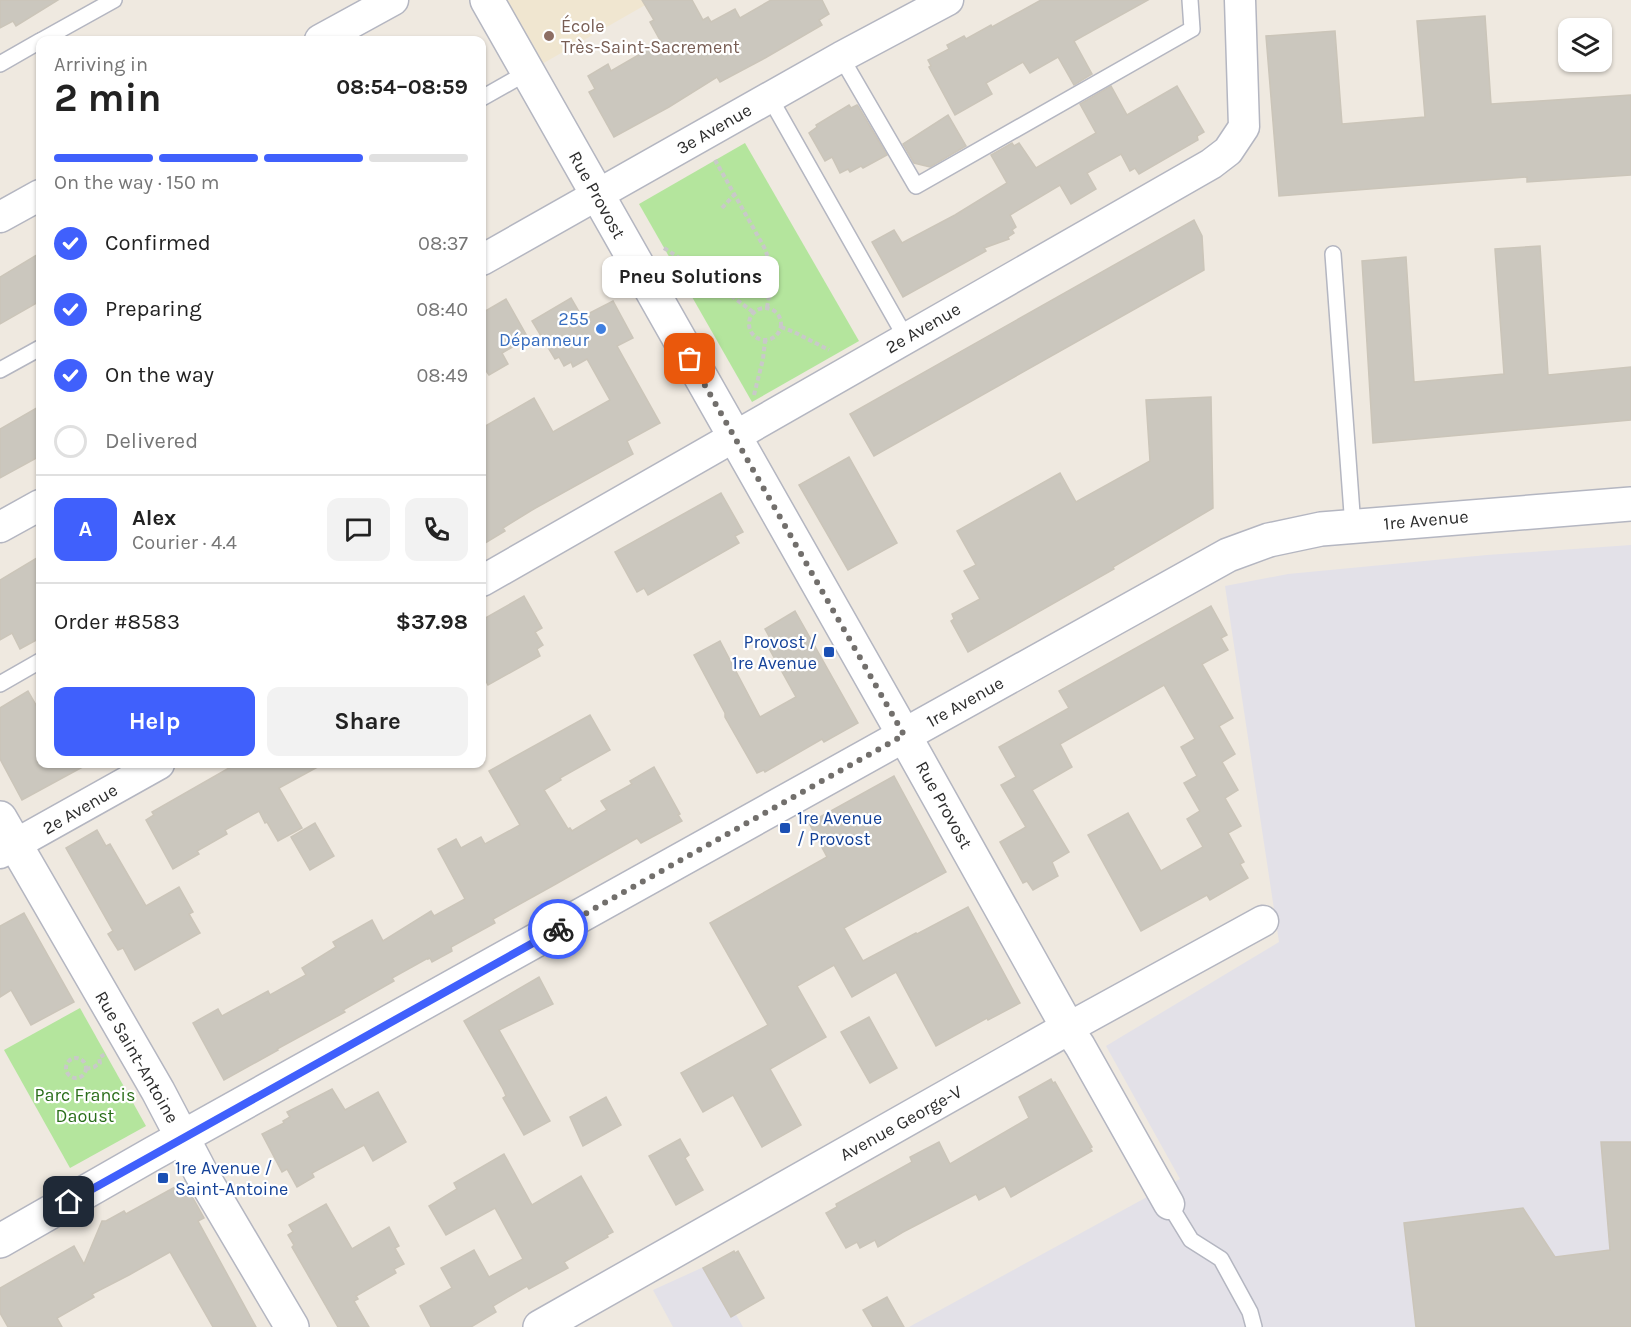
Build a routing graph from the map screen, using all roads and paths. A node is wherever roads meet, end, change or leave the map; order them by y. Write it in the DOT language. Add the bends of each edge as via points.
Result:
graph roads {
  1 [pos="114,0"];
  2 [pos="393,0"];
  3 [pos="488,0"];
  4 [pos="948,0"];
  5 [pos="1190,0"];
  6 [pos="1240,0"];
  7 [pos="50,36"];
  8 [pos="327,36"];
  9 [pos="36,44"];
  10 [pos="841,57"];
  11 [pos="0,64"];
  12 [pos="528,72"];
  13 [pos="486,96"];
  14 [pos="770,98"];
  15 [pos="715,160"];
  16 [pos="597,195"];
  17 [pos="734,195"];
  18 [pos="36,197"];
  19 [pos="722,208"];
  20 [pos="0,217"];
  21 [pos="664,248"];
  22 [pos="1333,254"];
  23 [pos="486,258"];
  24 [pos="718,267"];
  25 [pos="709,279"];
  26 [pos="767,308"];
  27 [pos="753,312"];
  28 [pos="781,327"];
  29 [pos="906,338"];
  30 [pos="765,341"];
  31 [pos="36,350"];
  32 [pos="836,354"];
  33 [pos="0,370"];
  34 [pos="752,402"];
  35 [pos="735,437"];
  36 [pos="1631,504"];
  37 [pos="36,507"];
  38 [pos="1353,526"];
  39 [pos="0,527"];
  40 [pos="486,579"];
  41 [pos="36,663"];
  42 [pos="0,684"];
  43 [pos="904,735"];
  44 [pos="151,768"];
  45 [pos="5,838"];
  46 [pos="1263,921"];
  47 [pos="1068,1028"];
  48 [pos="108,1052"];
  49 [pos="86,1069"];
  50 [pos="183,1138"];
  51 [pos="1169,1204"];
  52 [pos="0,1241"];
  53 [pos="292,1327"];
  54 [pos="540,1327"];
  55 [pos="1254,1327"];
  1 -- 7 [label="lane"];
  2 -- 8 [label="street"];
  3 -- 12 [label="street, Rue Provost"];
  4 -- 10 [label="street, 3e Avenue"];
  5 -- 10 [label="lane" via="1192,29 916,186"];
  6 -- 29 [label="street, 2e Avenue" via="1244,127 1228,151"];
  9 -- 11 [label="lane"];
  10 -- 14 [label="street, 3e Avenue"];
  12 -- 13 [label="lane"];
  12 -- 16 [label="street, Rue Provost"];
  14 -- 16 [label="street, 3e Avenue"];
  14 -- 29 [label="lane"];
  15 -- 17 [label="path"];
  16 -- 23 [label="street, 3e Avenue"];
  16 -- 35 [label="street, Rue Provost"];
  17 -- 19 [label="path"];
  17 -- 26 [label="path" via="772,268"];
  18 -- 20 [label="street"];
  21 -- 25 [label="path"];
  22 -- 38 [label="lane"];
  24 -- 25 [label="path"];
  25 -- 27 [label="path"];
  26 -- 27 [label="path"];
  26 -- 28 [label="path" via="778,314"];
  27 -- 30 [label="path" via="748,321 750,332"];
  28 -- 30 [label="path" via="773,339"];
  28 -- 32 [label="path"];
  29 -- 35 [label="street, 2e Avenue"];
  30 -- 34 [label="path"];
  31 -- 33 [label="lane"];
  35 -- 40 [label="street, 2e Avenue"];
  35 -- 43 [label="street, Rue Provost"];
  36 -- 38 [label="street, 1re Avenue"];
  37 -- 39 [label="street"];
  38 -- 43 [label="street, 1re Avenue" via="1269,540 1227,555"];
  41 -- 42 [label="lane"];
  43 -- 47 [label="street, Rue Provost"];
  43 -- 50 [label="street, 1re Avenue"];
  44 -- 45 [label="street, 2e Avenue"];
  45 -- 50 [label="street, Rue Saint-Antoine"];
  46 -- 47 [label="street, Avenue George-V"];
  47 -- 51 [label="street, Rue Provost"];
  47 -- 54 [label="street, Avenue George-V"];
  48 -- 49 [label="path" via="100,1056 97,1065"];
  49 -- 49 [label="path" via="82,1060 76,1058 69,1062 65,1073 78,1077"];
  50 -- 52 [label="street, 1re Avenue"];
  50 -- 53 [label="street, Rue Saint-Antoine"];
  51 -- 55 [label="lane" via="1191,1240 1221,1259"];
}
